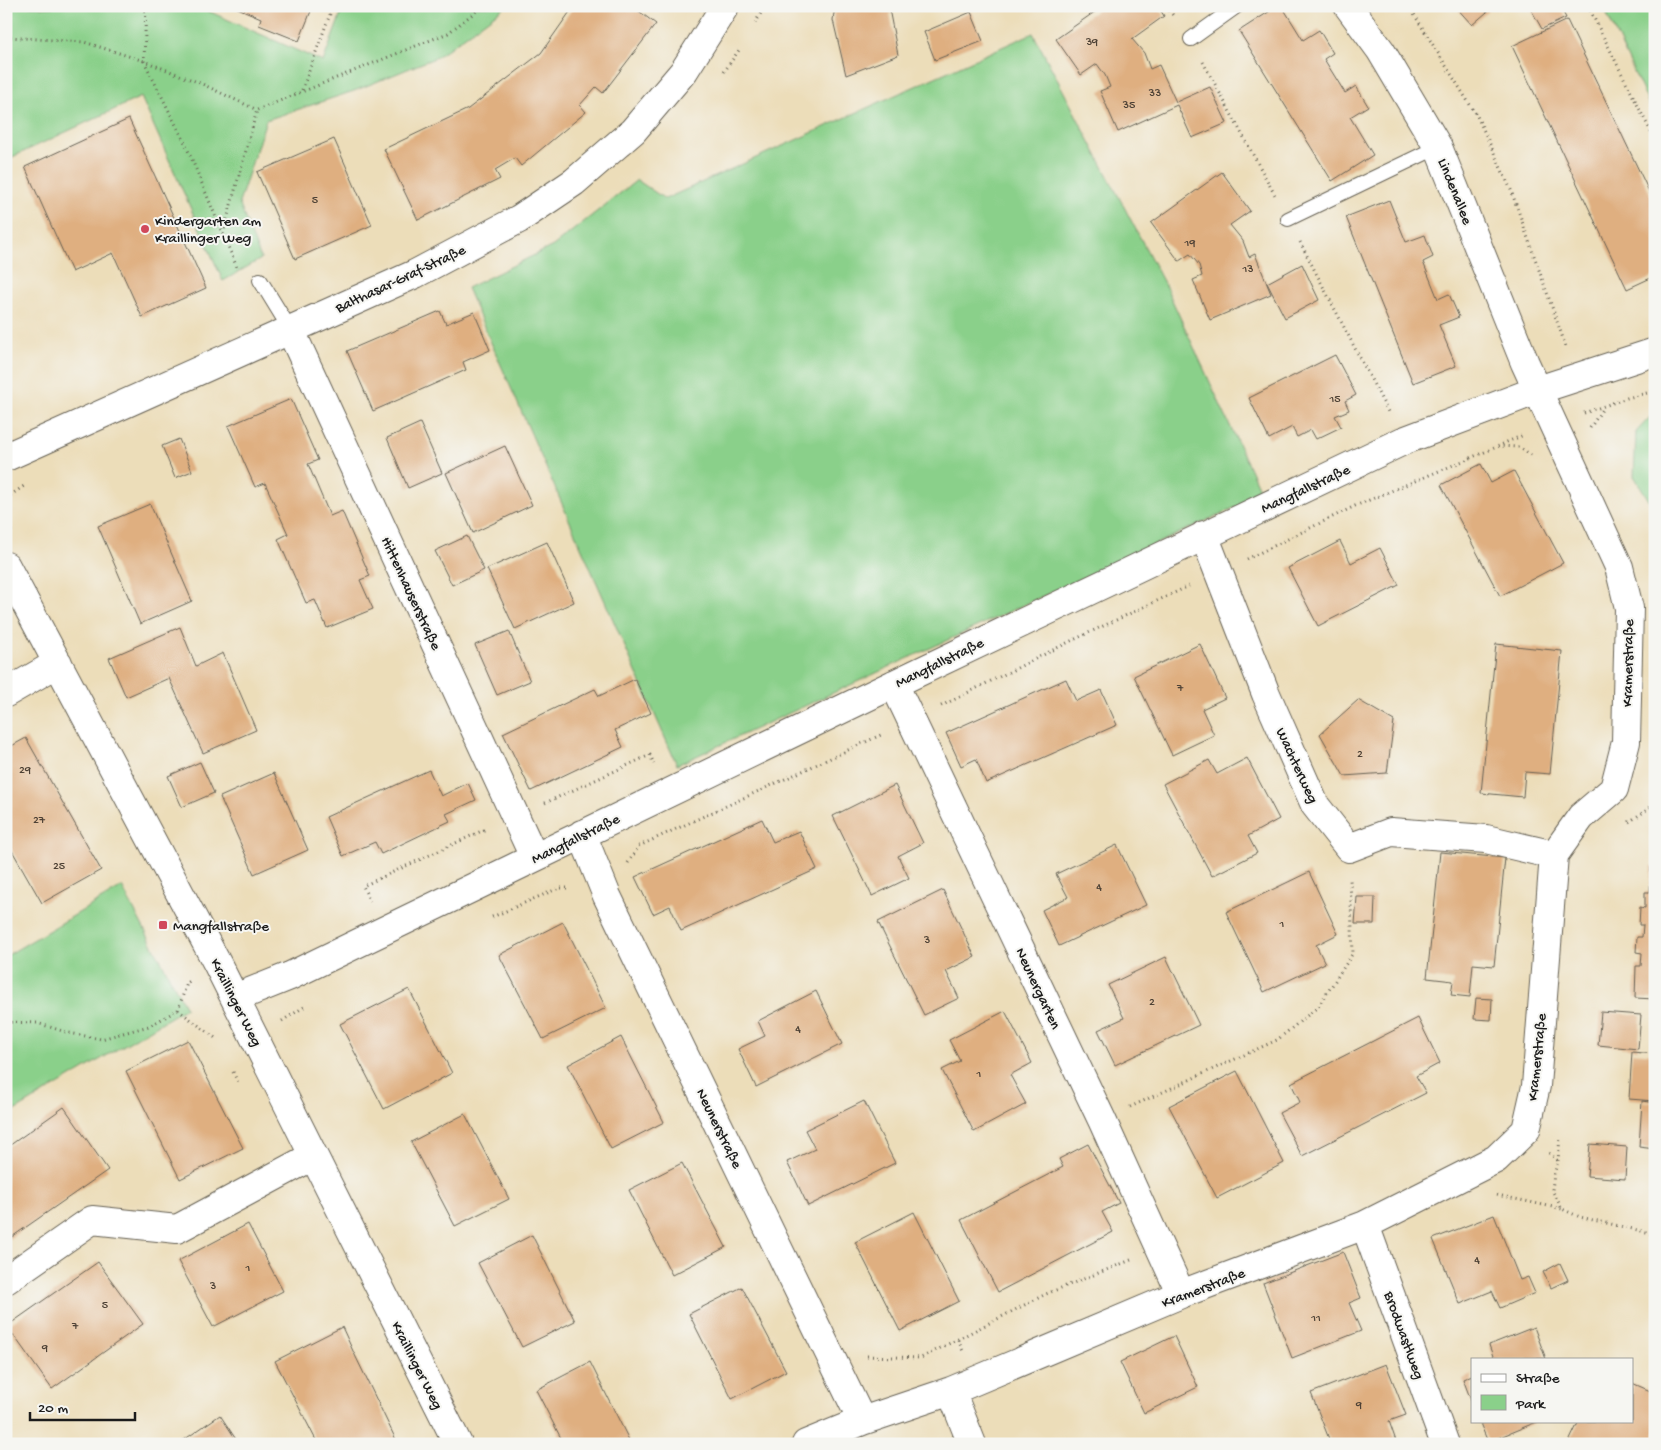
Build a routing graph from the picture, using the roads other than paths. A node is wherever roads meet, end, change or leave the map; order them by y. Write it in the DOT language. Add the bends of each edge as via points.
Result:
graph roads {
  1 [pos="725,6"];
  2 [pos="1237,6"];
  3 [pos="1348,6"];
  4 [pos="1191,39"];
  5 [pos="1438,147"];
  6 [pos="1288,219"];
  7 [pos="260,280"];
  8 [pos="290,329"];
  9 [pos="1655,352"];
  10 [pos="1538,390"];
  11 [pos="6,457"];
  12 [pos="1204,536"];
  13 [pos="6,566"];
  14 [pos="58,663"];
  15 [pos="894,684"];
  16 [pos="6,693"];
  17 [pos="582,834"];
  18 [pos="1554,855"];
  19 [pos="534,858"];
  20 [pos="235,998"];
  21 [pos="313,1156"];
  22 [pos="1365,1226"];
  23 [pos="6,1280"];
  24 [pos="1181,1294"];
  25 [pos="951,1391"];
  26 [pos="862,1421"];
  27 [pos="458,1444"];
  28 [pos="806,1444"];
  29 [pos="972,1444"];
  30 [pos="1445,1444"];
  1 -- 8 [label="street, Balthasar-Graf-Straße" via="684,71 633,131 574,182 519,219 415,274"];
  2 -- 4 [label="lane"];
  3 -- 5 [label="street, Lindenallee" via="1381,51"];
  5 -- 6 [label="lane"];
  5 -- 10 [label="street, Lindenallee" via="1524,363"];
  7 -- 8 [label="lane"];
  8 -- 11 [label="street, Balthasar-Graf-Straße"];
  8 -- 19 [label="street, Hittenhauserstraße"];
  9 -- 10 [label="street, Mangfallstraße"];
  10 -- 12 [label="street, Mangfallstraße" via="1403,441"];
  10 -- 18 [label="street, Kramerstraße" via="1619,567 1628,608 1626,742 1614,789 1581,817"];
  12 -- 15 [label="street, Mangfallstraße"];
  12 -- 18 [label="street, Wachterweg" via="1266,694 1315,805 1349,848 1391,832 1486,838"];
  13 -- 14 [label="street, Kraillinger Weg"];
  14 -- 16 [label="street"];
  14 -- 20 [label="street, Kraillinger Weg"];
  15 -- 17 [label="street, Mangfallstraße"];
  15 -- 24 [label="street, Neunergarten" via="1102,1120"];
  17 -- 19 [label="street, Mangfallstraße"];
  17 -- 26 [label="street, Neunerstraße" via="607,896"];
  18 -- 22 [label="street, Kramerstraße" via="1536,1086 1526,1130 1496,1159"];
  19 -- 20 [label="street, Mangfallstraße" via="290,976"];
  20 -- 21 [label="street, Kraillinger Weg"];
  21 -- 23 [label="street" via="177,1229 92,1220"];
  21 -- 27 [label="street, Kraillinger Weg"];
  22 -- 24 [label="street, Kramerstraße"];
  22 -- 30 [label="street, Brodwastlweg"];
  24 -- 25 [label="street, Kramerstraße"];
  25 -- 26 [label="street, Kramerstraße"];
  25 -- 29 [label="street"];
  26 -- 28 [label="street, Kramerstraße"];
}
